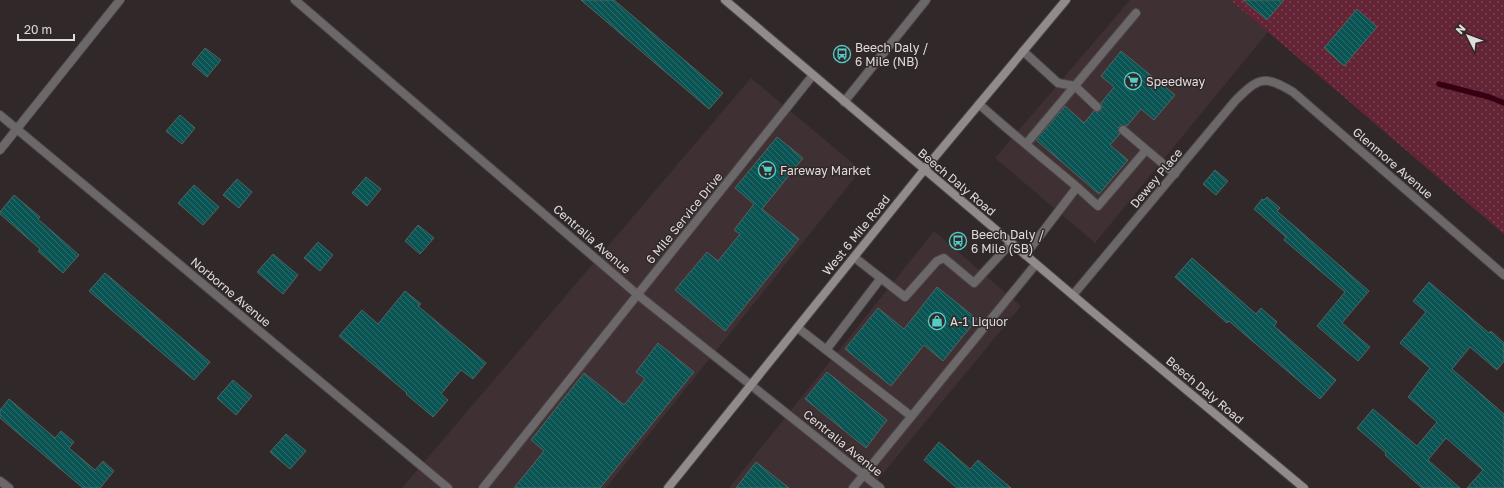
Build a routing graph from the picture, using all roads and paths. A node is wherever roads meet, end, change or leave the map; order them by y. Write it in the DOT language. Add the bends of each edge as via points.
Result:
graph roads {
  1 [pos="120,0"];
  2 [pos="295,0"];
  3 [pos="725,0"];
  4 [pos="926,0"];
  5 [pos="1066,0"];
  6 [pos="1136,13"];
  7 [pos="1023,51"];
  8 [pos="813,75"];
  9 [pos="1260,80"];
  10 [pos="1075,86"];
  11 [pos="844,102"];
  12 [pos="979,104"];
  13 [pos="1097,107"];
  14 [pos="0,115"];
  15 [pos="17,129"];
  16 [pos="1123,130"];
  17 [pos="1026,144"];
  18 [pos="0,150"];
  19 [pos="1146,150"];
  20 [pos="924,170"];
  21 [pos="1175,174"];
  22 [pos="1077,187"];
  23 [pos="1011,244"];
  24 [pos="1025,255"];
  25 [pos="854,257"];
  26 [pos="1036,264"];
  27 [pos="1504,275"];
  28 [pos="881,278"];
  29 [pos="638,295"];
  30 [pos="1073,295"];
  31 [pos="798,328"];
  32 [pos="826,350"];
  33 [pos="750,386"];
  34 [pos="911,416"];
  35 [pos="863,475"];
  36 [pos="0,481"];
  37 [pos="9,488"];
  38 [pos="448,488"];
  39 [pos="483,488"];
  40 [pos="668,488"];
  41 [pos="853,488"];
  42 [pos="880,488"];
  43 [pos="1304,488"];
  1 -- 15 [label="street"];
  2 -- 29 [label="street, Centralia Avenue"];
  3 -- 8 [label="main road, Beech Daly Road"];
  4 -- 11 [label="street"];
  5 -- 7 [label="main road, West 6 Mile Road"];
  6 -- 10 [label="street"];
  7 -- 10 [label="street" via="1058,83"];
  7 -- 12 [label="main road, West 6 Mile Road"];
  8 -- 11 [label="main road, Beech Daly Road"];
  8 -- 29 [label="street, 6 Mile Service Drive"];
  9 -- 21 [label="street, Dewey Place" via="1248,87 1235,101"];
  9 -- 27 [label="street, Glenmore Avenue" via="1275,81 1293,92"];
  10 -- 13 [label="street"];
  10 -- 17 [label="street"];
  11 -- 20 [label="main road, Beech Daly Road"];
  12 -- 17 [label="street"];
  12 -- 20 [label="main road, West 6 Mile Road"];
  14 -- 15 [label="street, Norborne Avenue"];
  15 -- 18 [label="street"];
  15 -- 38 [label="street, Norborne Avenue"];
  16 -- 19 [label="street"];
  17 -- 22 [label="street"];
  19 -- 21 [label="street"];
  19 -- 22 [label="street" via="1098,206"];
  20 -- 23 [label="main road, Beech Daly Road"];
  20 -- 25 [label="main road, West 6 Mile Road"];
  21 -- 30 [label="street, Dewey Place"];
  22 -- 24 [label="street"];
  23 -- 24 [label="main road, Beech Daly Road"];
  23 -- 28 [label="street" via="974,283 944,258 937,261 905,298"];
  24 -- 26 [label="main road, Beech Daly Road"];
  25 -- 28 [label="street"];
  25 -- 31 [label="main road, West 6 Mile Road"];
  26 -- 30 [label="main road, Beech Daly Road"];
  26 -- 34 [label="street"];
  28 -- 32 [label="street"];
  29 -- 33 [label="street, Centralia Avenue"];
  29 -- 39 [label="street, 6 Mile Service Drive"];
  30 -- 43 [label="main road, Beech Daly Road"];
  31 -- 32 [label="street"];
  31 -- 33 [label="main road, West 6 Mile Road"];
  32 -- 34 [label="street"];
  33 -- 35 [label="street, Centralia Avenue"];
  33 -- 40 [label="main road, West 6 Mile Road"];
  34 -- 35 [label="street"];
  35 -- 41 [label="street"];
  35 -- 42 [label="street, Centralia Avenue"];
  36 -- 37 [label="street"];
}
